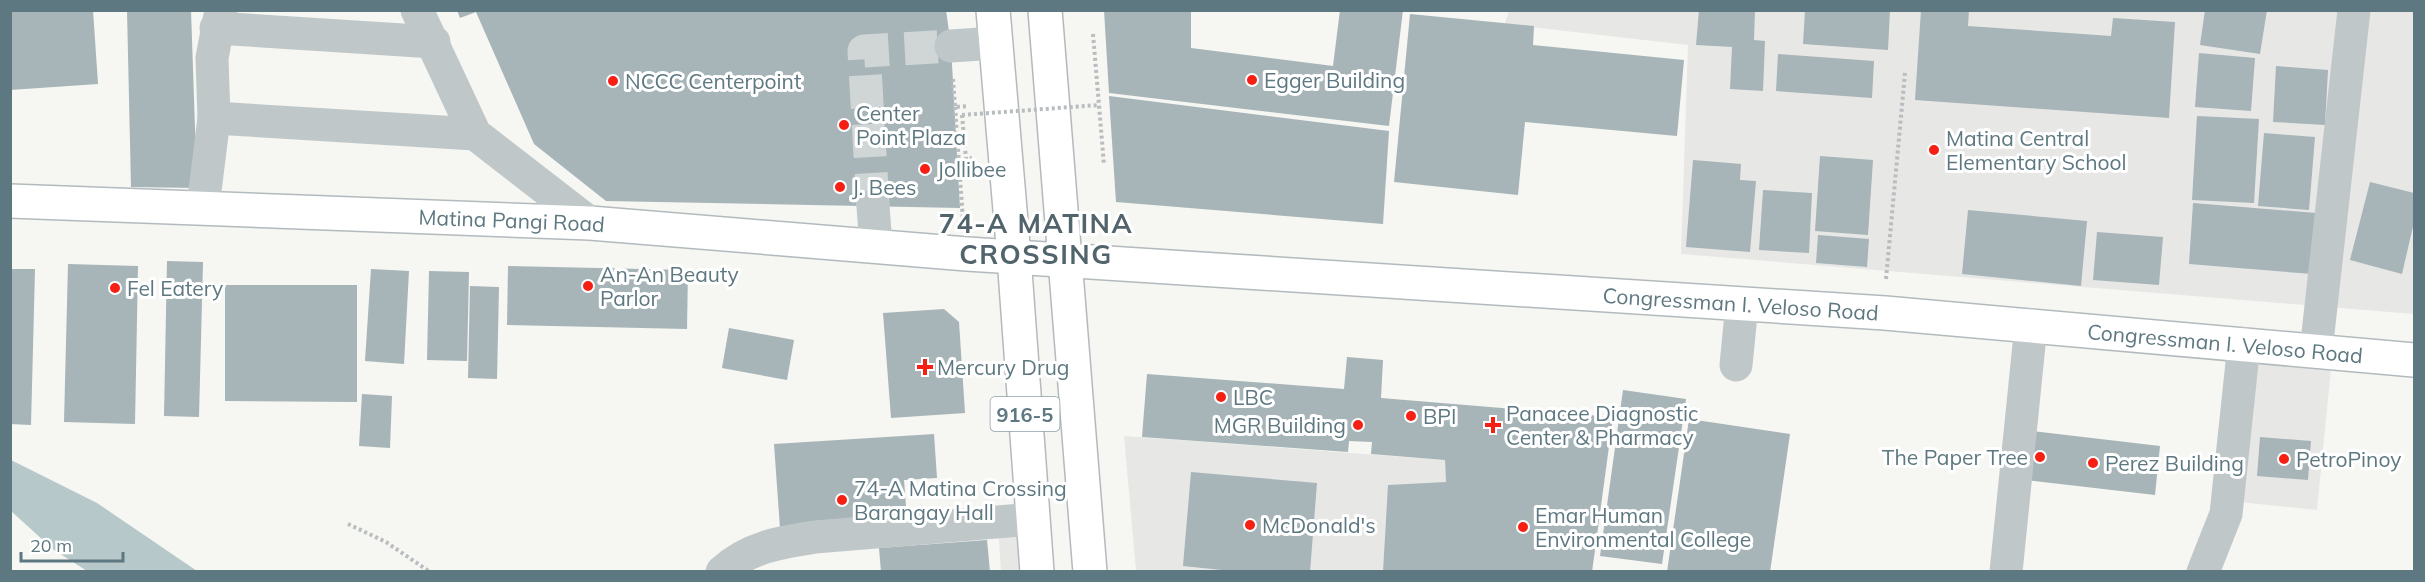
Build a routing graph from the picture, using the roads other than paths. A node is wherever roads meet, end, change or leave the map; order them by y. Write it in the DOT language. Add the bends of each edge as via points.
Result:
graph roads {
  1 [pos="417,10"];
  2 [pos="993,10"];
  3 [pos="1045,10"];
  4 [pos="2354,10"];
  5 [pos="218,19"];
  6 [pos="434,42"];
  7 [pos="996,43"];
  8 [pos="951,46"];
  9 [pos="214,118"];
  10 [pos="475,134"];
  11 [pos="10,201"];
  12 [pos="873,206"];
  13 [pos="203,207"];
  14 [pos="590,223"];
  15 [pos="876,246"];
  16 [pos="1014,257"];
  17 [pos="1065,260"];
  18 [pos="1742,304"];
  19 [pos="2031,325"];
  20 [pos="2244,344"];
  21 [pos="2316,351"];
  22 [pos="2415,360"];
  23 [pos="1736,365"];
  24 [pos="1033,519"];
  25 [pos="723,572"];
  26 [pos="1037,572"];
  27 [pos="1090,572"];
  28 [pos="2006,572"];
  29 [pos="2203,572"];
  1 -- 6 [label="lane"];
  2 -- 7 [label="main road, 916-5"];
  3 -- 17 [label="main road, 916-5"];
  4 -- 21 [label="lane"];
  5 -- 6 [label="lane"];
  5 -- 9 [label="lane" via="212,58"];
  6 -- 10 [label="lane"];
  7 -- 8 [label="lane"];
  7 -- 16 [label="main road, 916-5"];
  9 -- 10 [label="lane"];
  9 -- 13 [label="lane"];
  10 -- 14 [label="lane"];
  11 -- 13 [label="main road, Matina Pangi Road"];
  12 -- 15 [label="lane"];
  13 -- 14 [label="main road, Matina Pangi Road"];
  14 -- 15 [label="main road, Matina Pangi Road"];
  15 -- 16 [label="main road, Matina Pangi Road"];
  16 -- 17 [label="main road, Congressman I. Veloso Road"];
  16 -- 24 [label="main road, 916-5"];
  17 -- 18 [label="main road, Congressman I. Veloso Road"];
  17 -- 27 [label="main road, 916-5"];
  18 -- 19 [label="main road, Congressman I. Veloso Road"];
  18 -- 23 [label="lane"];
  19 -- 20 [label="main road, Congressman I. Veloso Road"];
  19 -- 28 [label="lane"];
  20 -- 21 [label="main road, Congressman I. Veloso Road"];
  20 -- 29 [label="lane" via="2226,514"];
  21 -- 22 [label="main road, Congressman I. Veloso Road"];
  24 -- 25 [label="lane" via="781,542 754,550"];
  24 -- 26 [label="main road, 916-5"];
}
